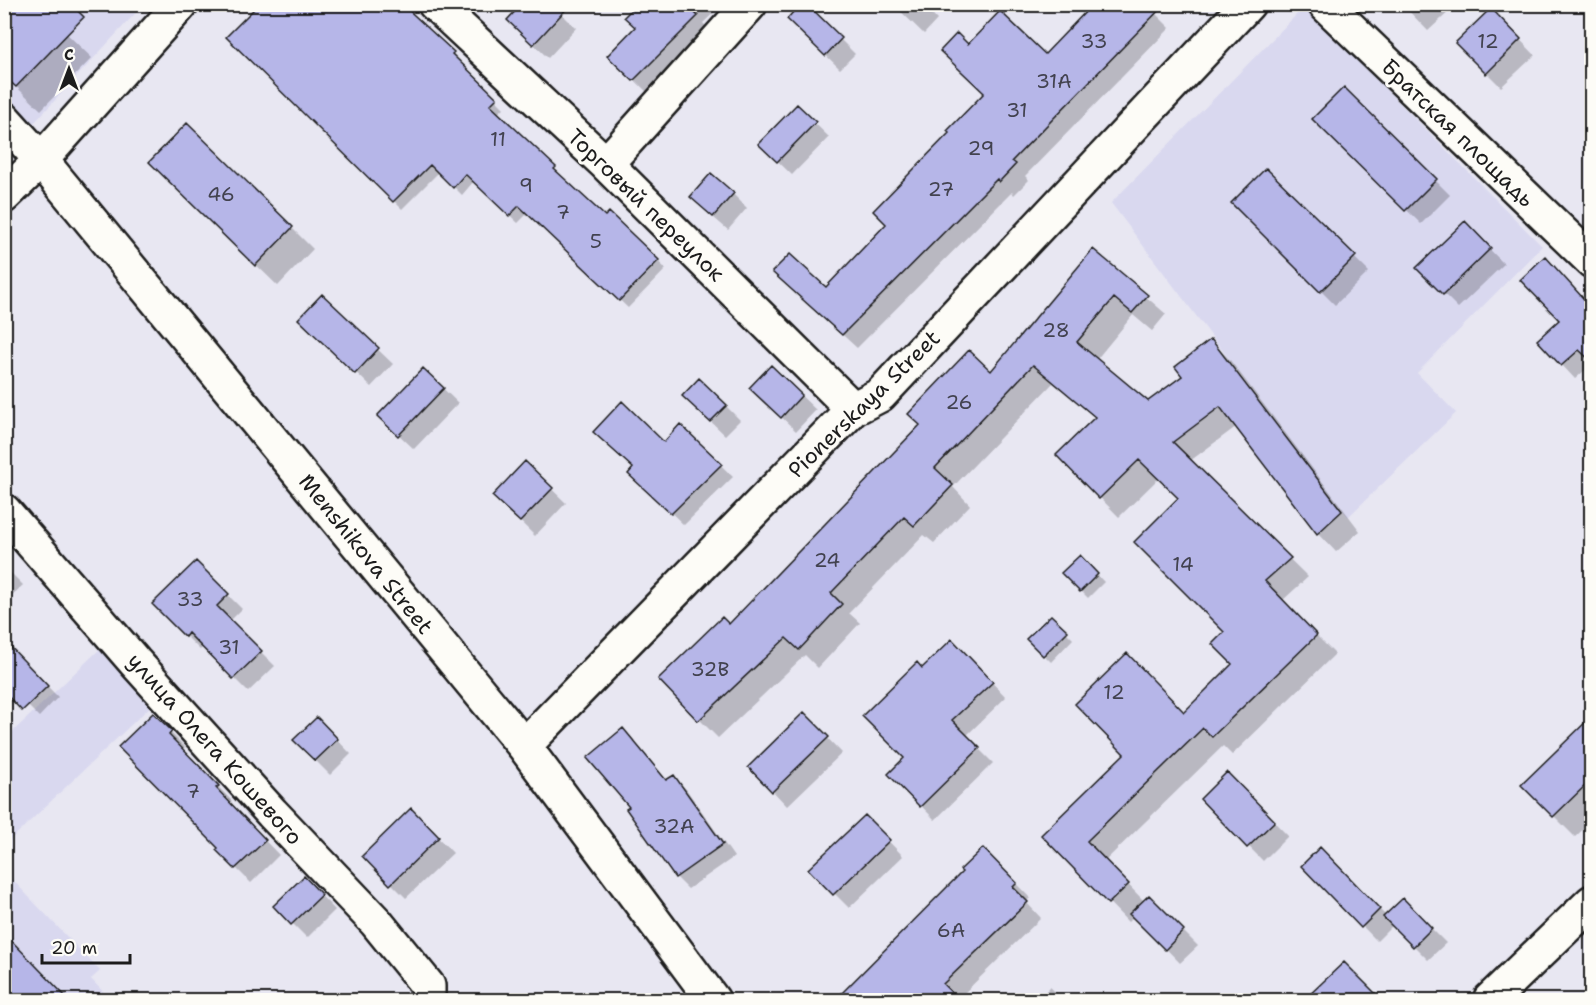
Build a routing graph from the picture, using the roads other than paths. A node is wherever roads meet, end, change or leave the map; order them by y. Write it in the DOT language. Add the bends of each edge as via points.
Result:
graph roads {
  1 [pos="181,4"];
  2 [pos="435,4"];
  3 [pos="750,4"];
  4 [pos="1248,4"];
  5 [pos="1325,4"];
  6 [pos="4,119"];
  7 [pos="41,160"];
  8 [pos="606,165"];
  9 [pos="4,196"];
  10 [pos="1592,261"];
  11 [pos="853,409"];
  12 [pos="4,511"];
  13 [pos="524,746"];
  14 [pos="1592,902"];
  15 [pos="428,993"];
  16 [pos="712,1000"];
  17 [pos="1490,1000"];
  1 -- 7 [label="street"];
  2 -- 8 [label="street, Торговый переулок"];
  3 -- 8 [label="street"];
  4 -- 11 [label="street, Pionerskaya Street" via="880,395"];
  5 -- 10 [label="street, Братская площадь"];
  6 -- 7 [label="street, Menshikova Street"];
  7 -- 9 [label="street"];
  7 -- 13 [label="street, Menshikova Street"];
  8 -- 11 [label="street, Торговый переулок"];
  11 -- 13 [label="street, Pionerskaya Street"];
  12 -- 15 [label="street, улица Олега Кошевого" via="135,662 376,922"];
  13 -- 16 [label="street, Menshikova Street"];
  14 -- 17 [label="street"];
}
